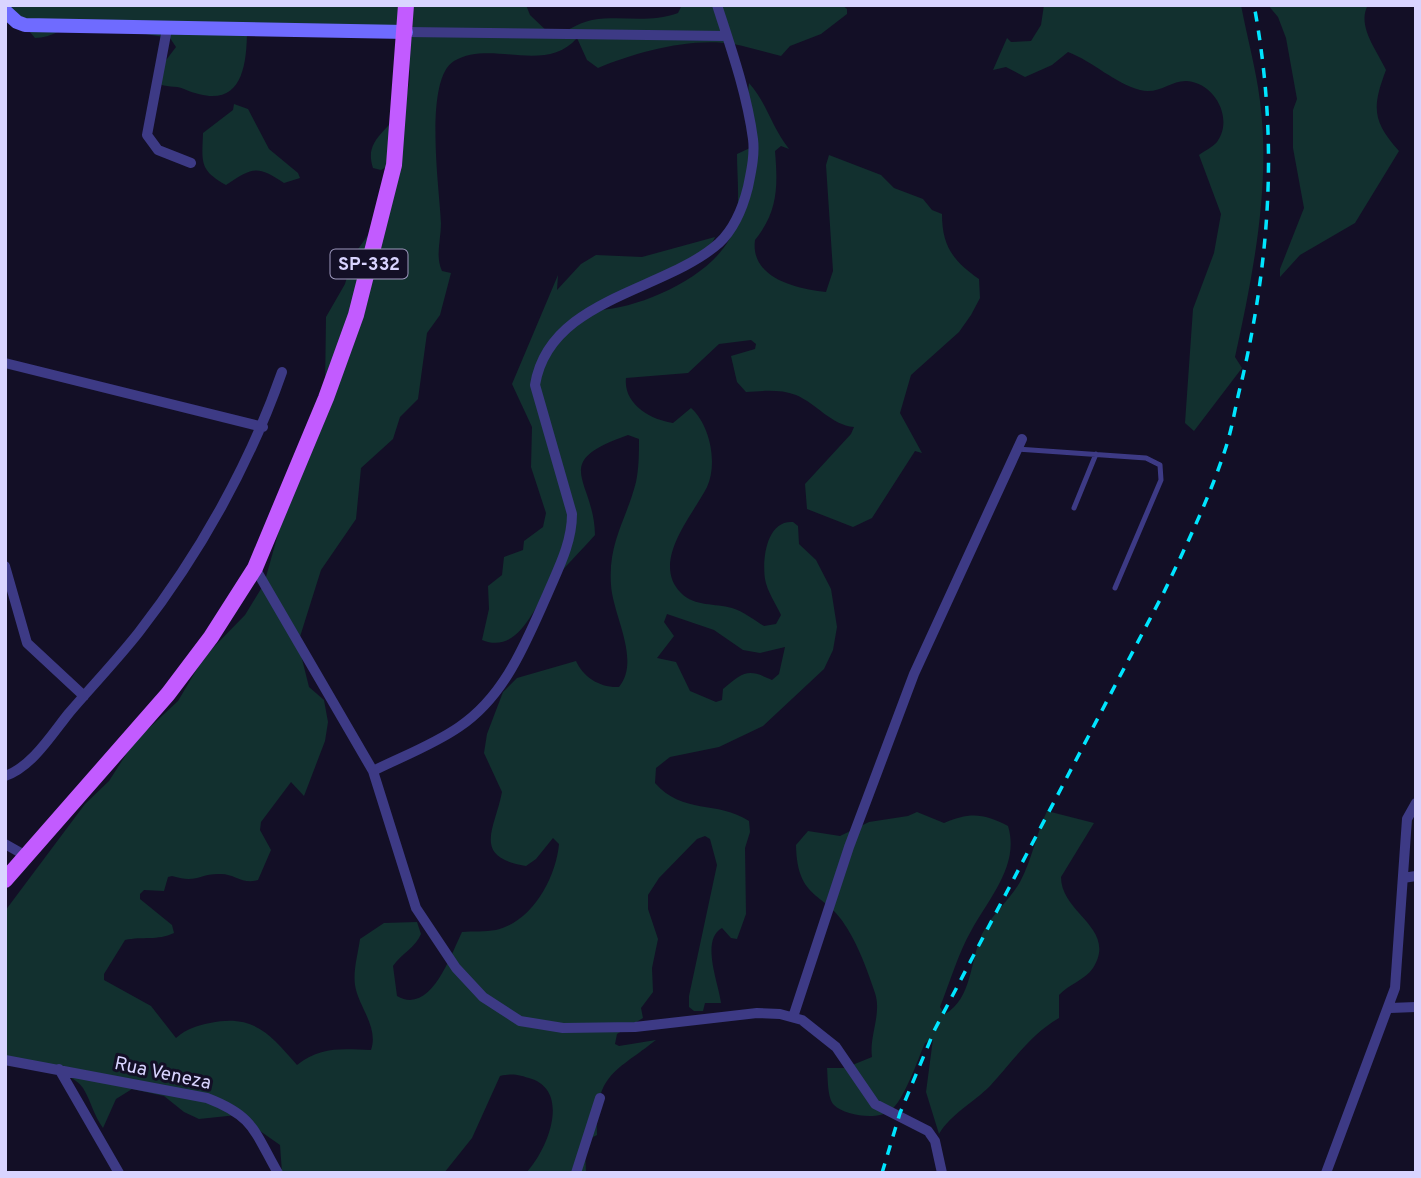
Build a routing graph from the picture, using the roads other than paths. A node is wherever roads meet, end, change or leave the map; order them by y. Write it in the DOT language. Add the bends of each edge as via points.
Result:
graph roads {
  1 [pos="406,5"];
  2 [pos="717,5"];
  3 [pos="5,10"];
  4 [pos="167,29"];
  5 [pos="406,32"];
  6 [pos="727,36"];
  7 [pos="191,163"];
  8 [pos="5,363"];
  9 [pos="282,372"];
  10 [pos="263,427"];
  11 [pos="1020,444"];
  12 [pos="1096,454"];
  13 [pos="1074,508"];
  14 [pos="5,566"];
  15 [pos="255,568"];
  16 [pos="1115,589"];
  17 [pos="84,696"];
  18 [pos="373,771"];
  19 [pos="5,776"];
  20 [pos="1416,803"];
  21 [pos="5,844"];
  22 [pos="27,857"];
  23 [pos="1416,876"];
  24 [pos="1403,878"];
  25 [pos="5,880"];
  26 [pos="1416,1007"];
  27 [pos="1390,1008"];
  28 [pos="793,1017"];
  29 [pos="5,1060"];
  30 [pos="60,1069"];
  31 [pos="600,1098"];
  32 [pos="941,1171"];
  33 [pos="119,1173"];
  34 [pos="278,1173"];
  35 [pos="576,1173"];
  36 [pos="1326,1173"];
  1 -- 5 [label="main road, SP-332"];
  2 -- 6 [label="street"];
  3 -- 4 [label="street" via="25,24"];
  4 -- 5 [label="street"];
  4 -- 7 [label="street" via="148,135 158,150"];
  5 -- 6 [label="street"];
  5 -- 15 [label="main road, SP-332" via="394,165 356,315"];
  6 -- 18 [label="street" via="753,142 751,172 738,215 717,244 590,312 546,354 535,385 572,514 572,531 558,570 523,648 487,702 458,728"];
  8 -- 10 [label="street"];
  9 -- 10 [label="street"];
  10 -- 17 [label="street" via="184,568 139,632"];
  11 -- 12 [label="lane"];
  11 -- 28 [label="street" via="914,674 849,847"];
  12 -- 13 [label="lane"];
  12 -- 16 [label="lane" via="1155,460 1162,472"];
  14 -- 17 [label="street" via="27,643"];
  15 -- 18 [label="street"];
  15 -- 22 [label="main road, SP-332" via="168,694"];
  17 -- 19 [label="street" via="20,769"];
  18 -- 28 [label="street" via="416,908 456,968 502,1011 520,1021 563,1028 635,1027 757,1013"];
  20 -- 24 [label="street" via="1407,819"];
  21 -- 22 [label="street"];
  22 -- 25 [label="main road, SP-332"];
  23 -- 24 [label="street"];
  24 -- 27 [label="street" via="1400,944"];
  26 -- 27 [label="street"];
  27 -- 36 [label="street"];
  28 -- 32 [label="street" via="836,1046 875,1104 928,1131 935,1141"];
  29 -- 30 [label="street, Rua Veneza"];
  30 -- 33 [label="street"];
  30 -- 34 [label="street, Rua Veneza" via="207,1098 232,1108 244,1116"];
  31 -- 35 [label="street"];
}
